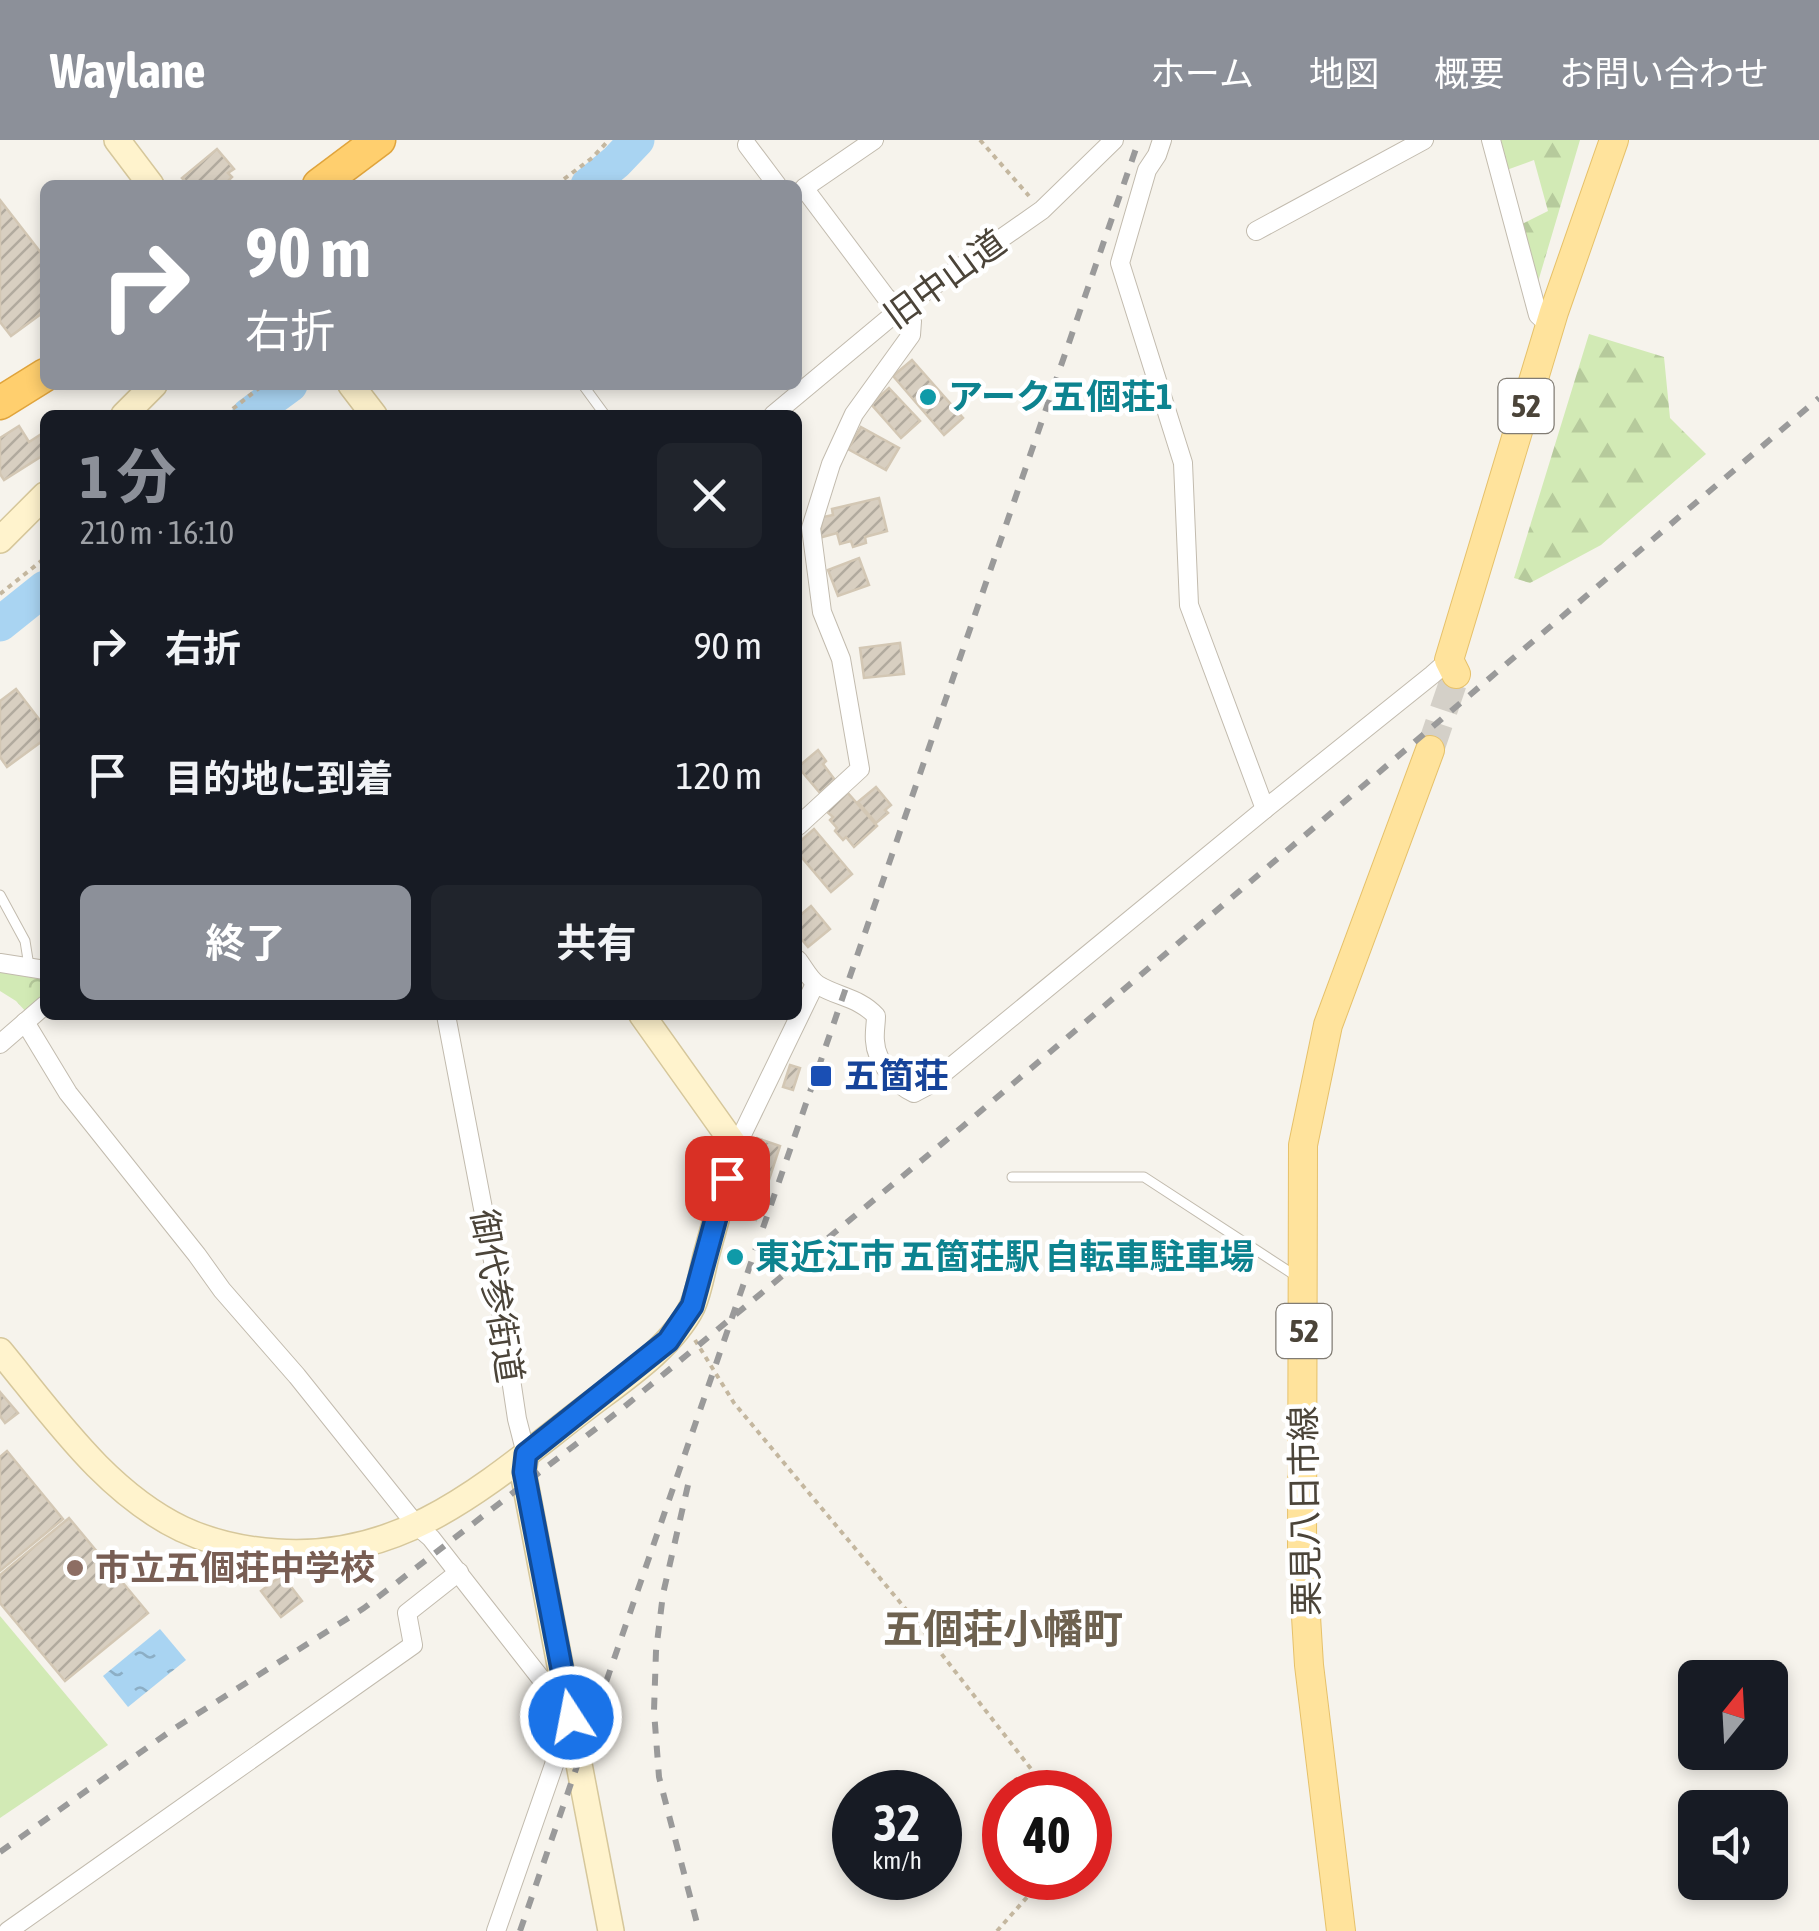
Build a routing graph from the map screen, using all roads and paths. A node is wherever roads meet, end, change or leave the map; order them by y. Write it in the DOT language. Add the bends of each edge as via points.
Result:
graph roads {
  1 [pos="118,140"];
  2 [pos="609,140"];
  3 [pos="874,140"];
  4 [pos="980,140"];
  5 [pos="1114,140"];
  6 [pos="1162,140"];
  7 [pos="1424,140"];
  8 [pos="1491,140"];
  9 [pos="1614,140"];
  10 [pos="376,143"];
  11 [pos="747,145"];
  12 [pos="147,180"];
  13 [pos="326,180"];
  14 [pos="348,180"];
  15 [pos="563,180"];
  16 [pos="773,180"];
  17 [pos="802,187"];
  18 [pos="802,189"];
  19 [pos="1042,210"];
  20 [pos="1256,231"];
  21 [pos="899,310"];
  22 [pos="1550,326"];
  23 [pos="40,378"];
  24 [pos="149,390"];
  25 [pos="257,390"];
  26 [pos="355,390"];
  27 [pos="0,403"];
  28 [pos="129,410"];
  29 [pos="231,410"];
  30 [pos="370,410"];
  31 [pos="779,410"];
  32 [pos="40,500"];
  33 [pos="0,540"];
  34 [pos="40,562"];
  35 [pos="0,594"];
  36 [pos="1452,666"];
  37 [pos="1430,750"];
  38 [pos="1265,808"];
  39 [pos="802,822"];
  40 [pos="0,895"];
  41 [pos="0,964"];
  42 [pos="802,966"];
  43 [pos="38,969"];
  44 [pos="815,984"];
  45 [pos="40,1009"];
  46 [pos="802,1011"];
  47 [pos="447,1020"];
  48 [pos="646,1020"];
  49 [pos="797,1020"];
  50 [pos="25,1022"];
  51 [pos="0,1044"];
  52 [pos="736,1146"];
  53 [pos="1012,1177"];
  54 [pos="1304,1282"];
  55 [pos="682,1321"];
  56 [pos="0,1350"];
  57 [pos="526,1454"];
  58 [pos="418,1526"];
  59 [pos="458,1572"];
  60 [pos="571,1717"];
  61 [pos="1032,1770"];
  62 [pos="1024,1900"];
  63 [pos="8,1931"];
  64 [pos="496,1931"];
  65 [pos="612,1931"];
  66 [pos="997,1931"];
  67 [pos="1341,1931"];
  1 -- 12 [label="street"];
  2 -- 15 [label="path"];
  3 -- 17 [label="street"];
  4 -- 19 [label="path"];
  5 -- 19 [label="street, 旧中山道"];
  6 -- 38 [label="street" via="1146,170 1120,263 1183,463 1189,605"];
  7 -- 20 [label="street"];
  8 -- 22 [label="street" via="1538,316"];
  9 -- 22 [label="main road, 52"];
  10 -- 13 [label="highway"];
  10 -- 14 [label="street"];
  11 -- 16 [label="street"];
  18 -- 21 [label="street"];
  19 -- 21 [label="street, 旧中山道"];
  21 -- 31 [label="street, 旧中山道"];
  21 -- 39 [label="street" via="912,322 911,335 854,414 811,528 822,612 842,659 860,769"];
  22 -- 36 [label="main road, 52"];
  23 -- 27 [label="highway"];
  24 -- 28 [label="street"];
  25 -- 29 [label="path"];
  26 -- 30 [label="street"];
  32 -- 33 [label="street"];
  34 -- 35 [label="path"];
  36 -- 38 [label="street"];
  37 -- 54 [label="main road, 栗見八日市線 / 52" via="1328,1025 1304,1144"];
  38 -- 44 [label="street" via="914,1094 881,1062 874,1045 876,1016 869,1008"];
  40 -- 43 [label="lane"];
  41 -- 43 [label="street"];
  42 -- 44 [label="street"];
  44 -- 46 [label="street"];
  45 -- 50 [label="street"];
  47 -- 57 [label="street, 御代参街道"];
  48 -- 52 [label="street"];
  49 -- 52 [label="street"];
  50 -- 51 [label="street"];
  50 -- 58 [label="street" via="68,1093"];
  52 -- 55 [label="street" via="692,1306"];
  53 -- 54 [label="lane" via="1144,1177"];
  54 -- 67 [label="main road, 栗見八日市線 / 52" via="1302,1552"];
  55 -- 57 [label="street" via="668,1341"];
  55 -- 61 [label="path" via="734,1403"];
  56 -- 58 [label="street" via="105,1472 181,1529 239,1548 310,1554 350,1550"];
  57 -- 58 [label="street"];
  57 -- 60 [label="street, 御代参街道" via="524,1472"];
  58 -- 59 [label="street"];
  59 -- 60 [label="street"];
  59 -- 63 [label="street" via="407,1613 413,1645"];
  60 -- 64 [label="street" via="547,1728 555,1762"];
  60 -- 65 [label="street, 御代参街道"];
  62 -- 66 [label="path"];
}
